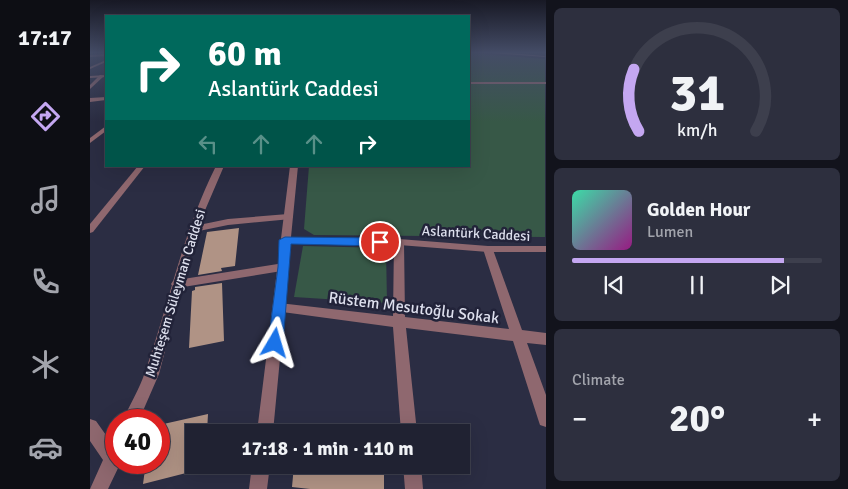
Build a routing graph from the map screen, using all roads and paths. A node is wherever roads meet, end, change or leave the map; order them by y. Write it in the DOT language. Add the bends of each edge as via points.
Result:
graph roads {
  1 [pos="104,76"];
  2 [pos="90,77"];
  3 [pos="470,83"];
  4 [pos="546,83"];
  5 [pos="90,88"];
  6 [pos="105,99"];
  7 [pos="90,100"];
  8 [pos="105,129"];
  9 [pos="90,141"];
  10 [pos="141,167"];
  11 [pos="219,167"];
  12 [pos="294,167"];
  13 [pos="288,217"];
  14 [pos="194,229"];
  15 [pos="90,230"];
  16 [pos="285,240"];
  17 [pos="399,242"];
  18 [pos="488,249"];
  19 [pos="546,250"];
  20 [pos="284,267"];
  21 [pos="178,284"];
  22 [pos="280,308"];
  23 [pos="399,322"];
  24 [pos="518,336"];
  25 [pos="546,339"];
  26 [pos="136,409"];
  27 [pos="546,419"];
  28 [pos="265,424"];
  29 [pos="408,424"];
  30 [pos="90,427"];
  31 [pos="105,445"];
  32 [pos="106,474"];
  33 [pos="260,474"];
  34 [pos="413,474"];
  35 [pos="99,489"];
  36 [pos="258,489"];
  37 [pos="414,489"];
  1 -- 2 [label="street"];
  1 -- 5 [label="street"];
  3 -- 4 [label="street"];
  6 -- 7 [label="street"];
  8 -- 9 [label="street"];
  10 -- 15 [label="street"];
  11 -- 14 [label="street, Muhteşem Süleyman Caddesi"];
  12 -- 13 [label="street"];
  13 -- 14 [label="street" via="228,222"];
  13 -- 16 [label="street"];
  14 -- 21 [label="street, Muhteşem Süleyman Caddesi"];
  16 -- 17 [label="street, Aslantürk Caddesi"];
  16 -- 20 [label="street"];
  17 -- 18 [label="street, Aslantürk Caddesi"];
  17 -- 23 [label="street"];
  18 -- 19 [label="street, Aslantürk Caddesi"];
  18 -- 24 [label="street"];
  20 -- 21 [label="street"];
  20 -- 22 [label="street"];
  21 -- 26 [label="street, Muhteşem Süleyman Caddesi" via="154,369"];
  22 -- 23 [label="street, Rüstem Mesutoğlu Sokak"];
  22 -- 28 [label="street"];
  23 -- 24 [label="street, Rüstem Mesutoğlu Sokak"];
  23 -- 29 [label="street"];
  24 -- 25 [label="street, Rüstem Mesutoğlu Sokak"];
  24 -- 27 [label="street"];
  30 -- 31 [label="street"];
  32 -- 35 [label="street"];
  33 -- 36 [label="street"];
  34 -- 37 [label="street"];
}
